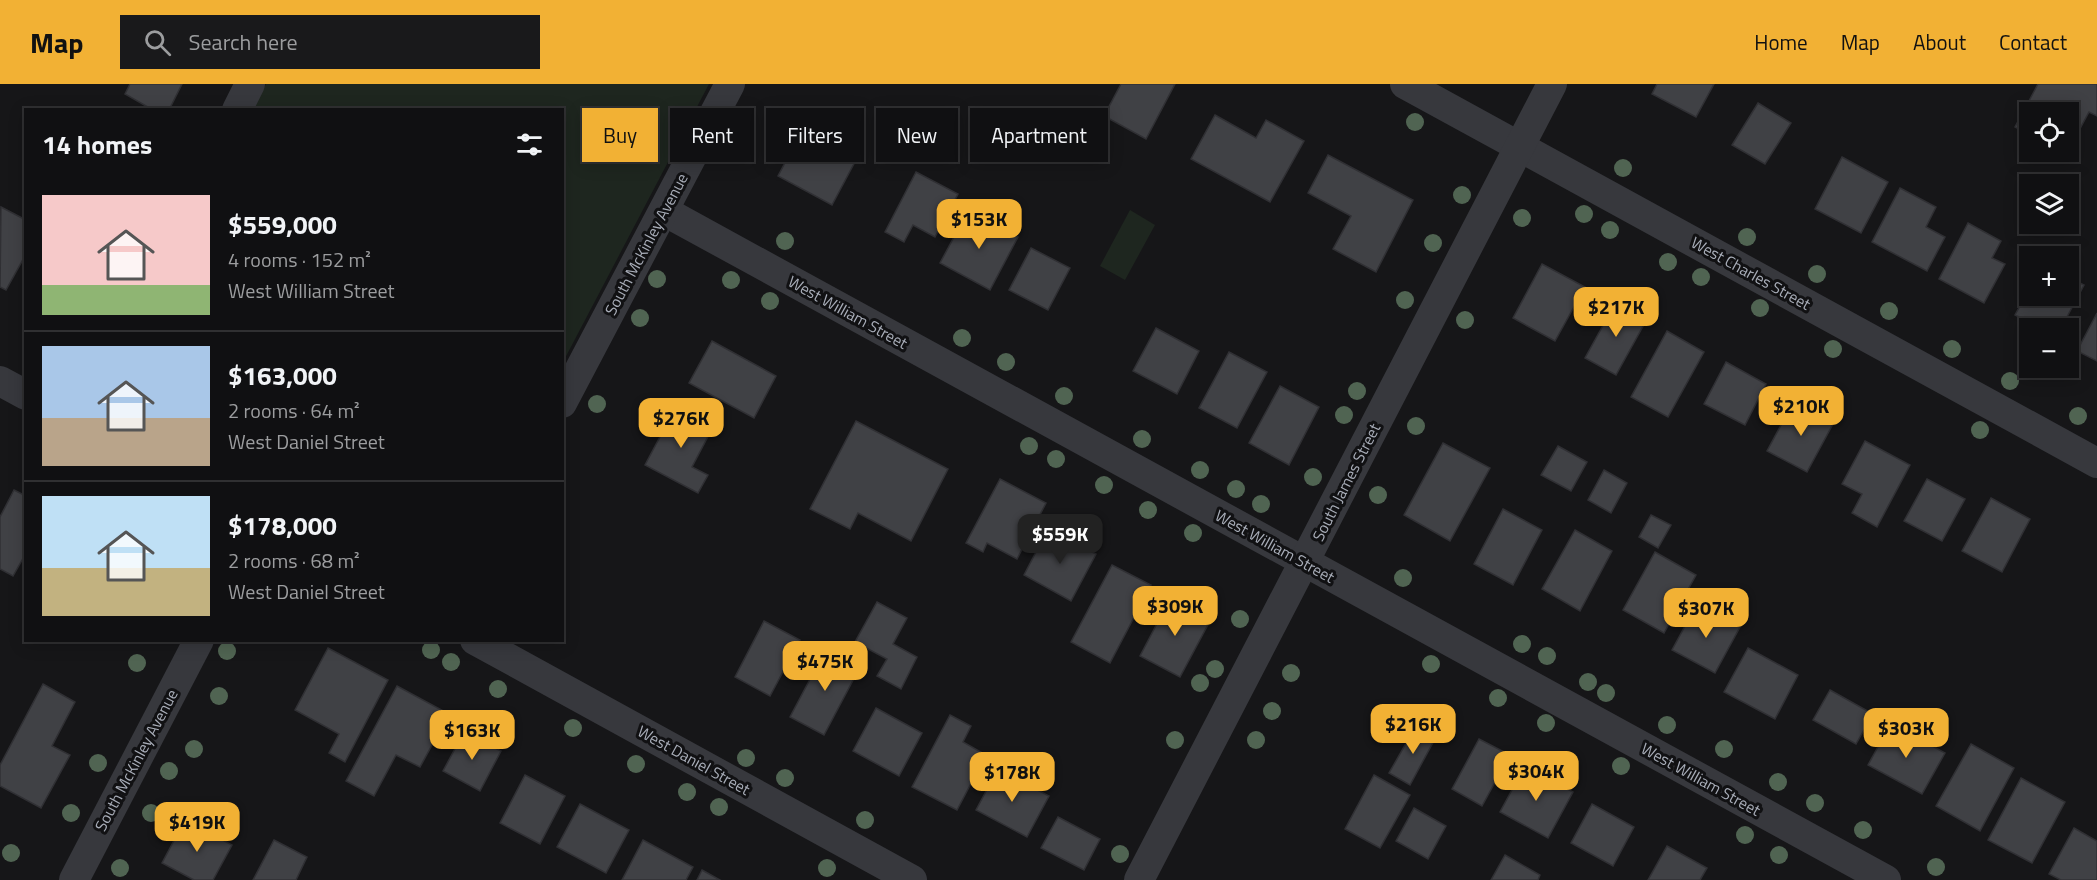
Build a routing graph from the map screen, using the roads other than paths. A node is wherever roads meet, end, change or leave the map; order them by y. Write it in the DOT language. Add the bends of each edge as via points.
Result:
graph roads {
  1 [pos="250,84"];
  2 [pos="730,84"];
  3 [pos="1405,84"];
  4 [pos="1552,84"];
  5 [pos="238,108"];
  6 [pos="1520,147"];
  7 [pos="663,211"];
  8 [pos="0,381"];
  9 [pos="24,394"];
  10 [pos="564,399"];
  11 [pos="2097,463"];
  12 [pos="1305,562"];
  13 [pos="198,642"];
  14 [pos="479,642"];
  15 [pos="74,880"];
  16 [pos="912,880"];
  17 [pos="1139,880"];
  18 [pos="1886,880"];
  1 -- 5 [label="street"];
  2 -- 7 [label="street, South McKinley Avenue"];
  3 -- 6 [label="street, West Charles Street"];
  4 -- 6 [label="street, South James Street"];
  6 -- 11 [label="street, West Charles Street"];
  6 -- 12 [label="street, South James Street"];
  7 -- 10 [label="street, South McKinley Avenue"];
  7 -- 12 [label="street, West William Street"];
  8 -- 9 [label="street"];
  12 -- 17 [label="street, South James Street"];
  12 -- 18 [label="street, West William Street"];
  13 -- 15 [label="street, South McKinley Avenue"];
  14 -- 16 [label="street, West Daniel Street"];
}
